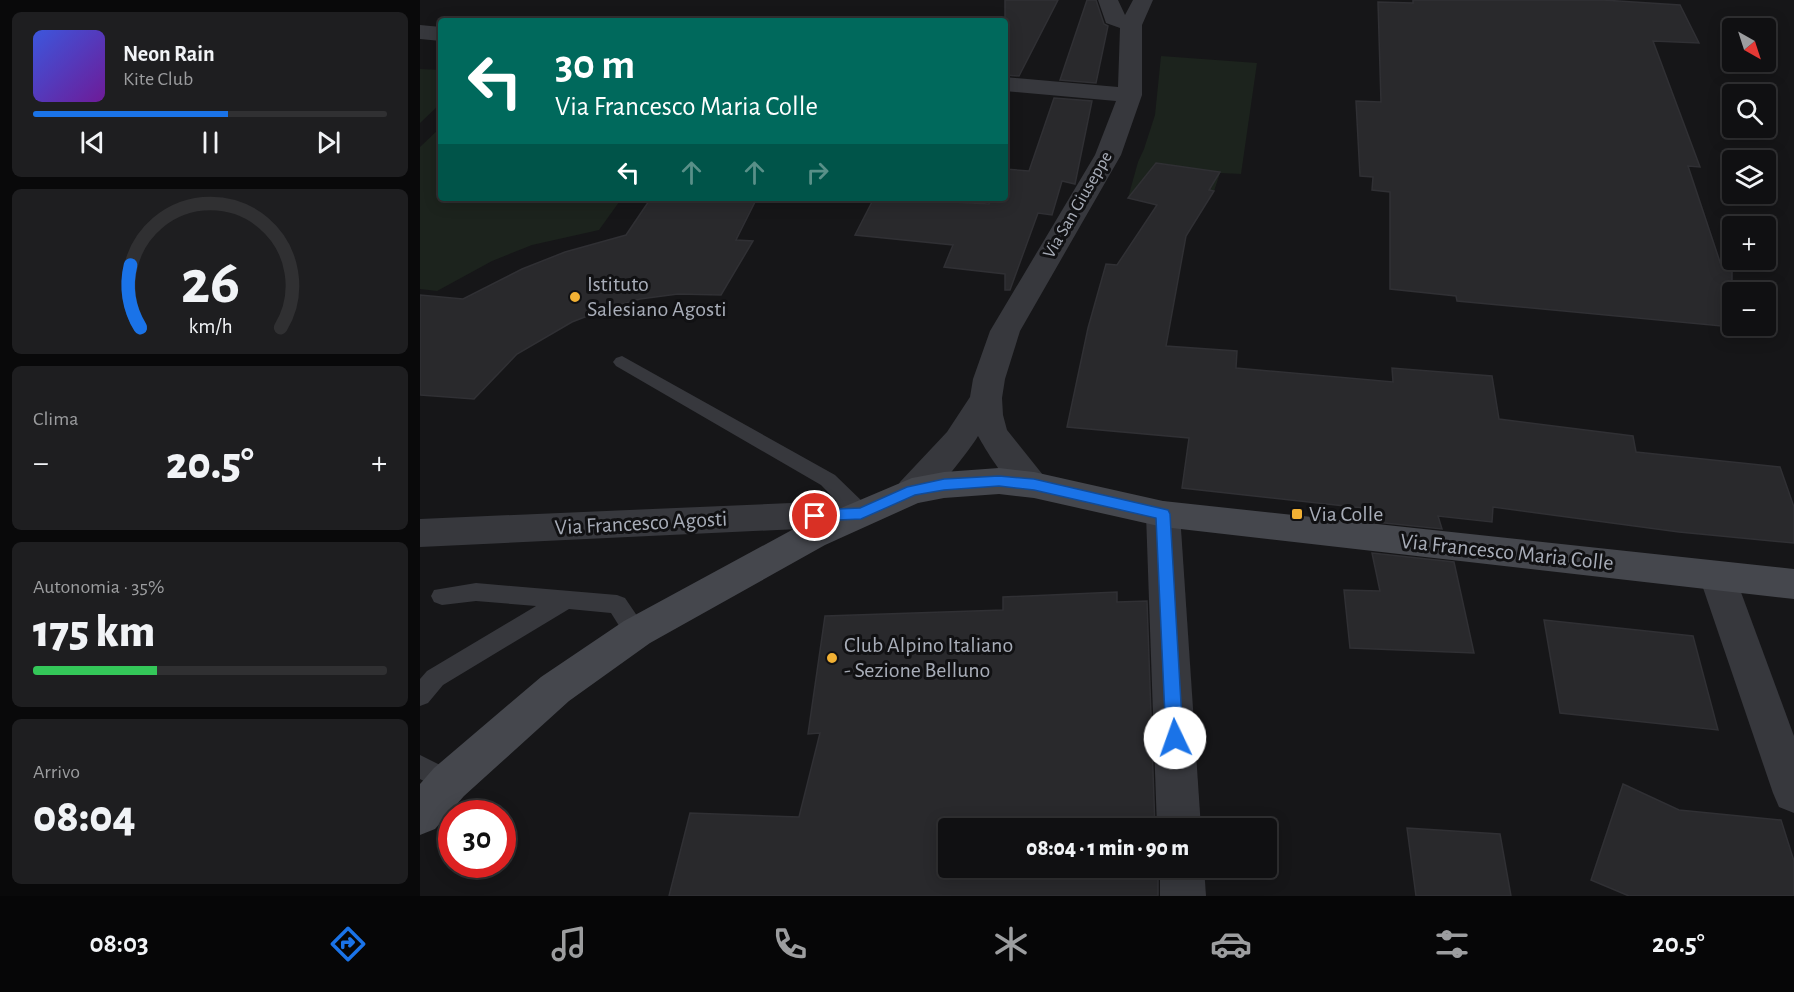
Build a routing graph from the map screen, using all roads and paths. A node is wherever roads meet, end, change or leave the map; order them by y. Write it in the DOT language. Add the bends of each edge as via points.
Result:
graph roads {
  1 [pos="1107,0"];
  2 [pos="1143,0"];
  3 [pos="1131,25"];
  4 [pos="420,32"];
  5 [pos="438,34"];
  6 [pos="1008,84"];
  7 [pos="1130,95"];
  8 [pos="622,362"];
  9 [pos="984,401"];
  10 [pos="1034,485"];
  11 [pos="912,491"];
  12 [pos="861,513"];
  13 [pos="1163,514"];
  14 [pos="420,533"];
  15 [pos="1717,576"];
  16 [pos="1794,584"];
  17 [pos="442,596"];
  18 [pos="565,600"];
  19 [pos="637,632"];
  20 [pos="420,696"];
  21 [pos="434,774"];
  22 [pos="1794,793"];
  23 [pos="420,815"];
  24 [pos="1178,818"];
  25 [pos="1182,878"];
  26 [pos="1183,896"];
  1 -- 3 [label="street" via="1114,18"];
  2 -- 3 [label="street, Via San Giuseppe"];
  3 -- 7 [label="street, Via San Giuseppe"];
  4 -- 5 [label="street"];
  6 -- 7 [label="street"];
  7 -- 9 [label="street, Via San Giuseppe" via="1108,155 1005,331"];
  8 -- 12 [label="lane" via="828,480"];
  9 -- 10 [label="street, Via San Giuseppe" via="988,426 997,444"];
  9 -- 11 [label="street, Via San Giuseppe" via="959,440"];
  10 -- 11 [label="street, Via Francesco Maria Colle" via="971,482"];
  10 -- 13 [label="street, Via Francesco Maria Colle"];
  11 -- 12 [label="street, Via Francesco Maria Colle"];
  12 -- 14 [label="street, Via Francesco Agosti"];
  12 -- 19 [label="street, Via Francesco Maria Colle" via="759,563"];
  13 -- 15 [label="street, Via Francesco Maria Colle"];
  13 -- 24 [label="street"];
  15 -- 16 [label="street, Via Francesco Maria Colle"];
  15 -- 22 [label="street"];
  17 -- 18 [label="lane" via="476,592"];
  18 -- 19 [label="lane" via="617,604"];
  18 -- 20 [label="lane" via="435,678"];
  19 -- 21 [label="street, Via Francesco Maria Colle"];
  21 -- 23 [label="street, Via Francesco Maria Colle"];
  25 -- 26 [label="street"];
}
